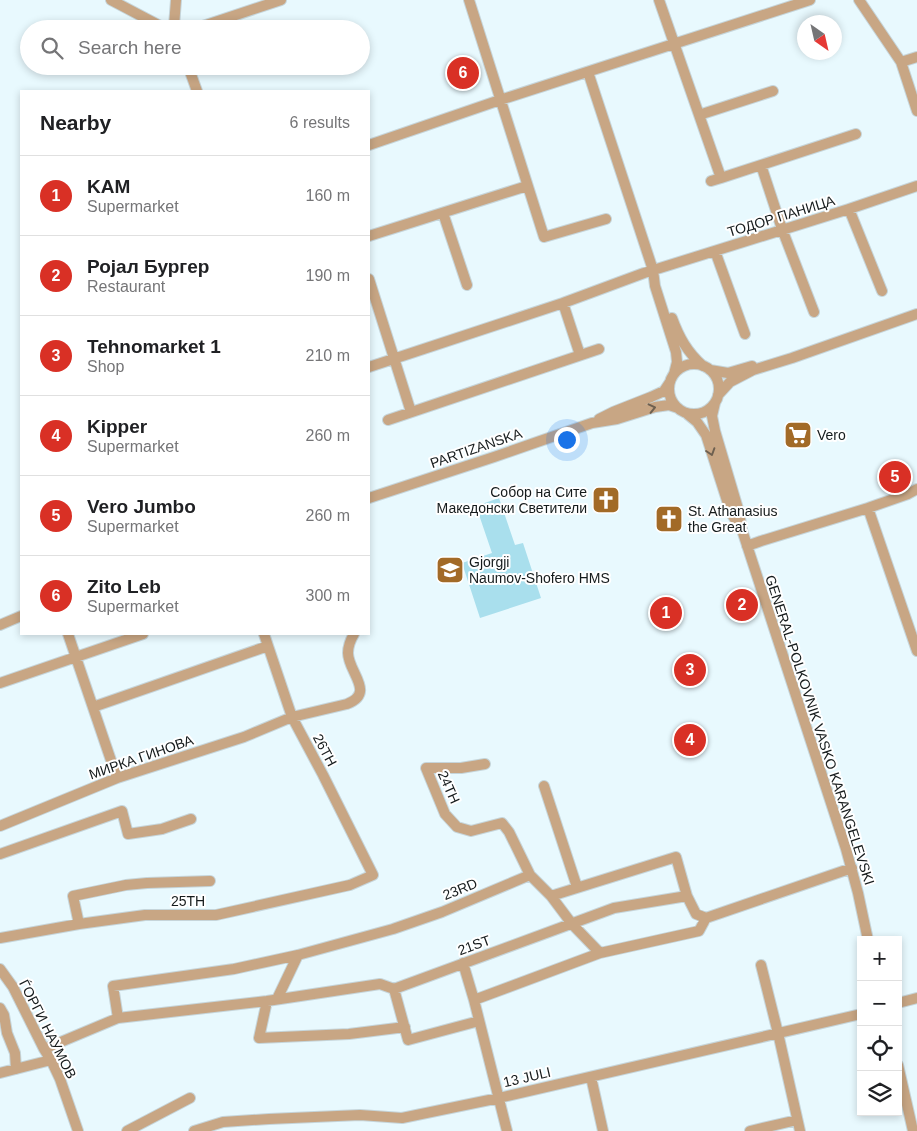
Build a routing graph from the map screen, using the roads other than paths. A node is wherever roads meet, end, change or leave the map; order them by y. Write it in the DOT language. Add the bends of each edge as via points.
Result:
graph roads {
  1 [pos="111,0"];
  2 [pos="176,0"];
  3 [pos="280,0"];
  4 [pos="469,0"];
  5 [pos="659,0"];
  6 [pos="810,0"];
  7 [pos="859,0"];
  8 [pos="149,20"];
  9 [pos="174,20"];
  10 [pos="221,20"];
  11 [pos="674,44"];
  12 [pos="917,57"];
  13 [pos="901,62"];
  14 [pos="588,72"];
  15 [pos="191,75"];
  16 [pos="196,90"];
  17 [pos="773,92"];
  18 [pos="500,100"];
  19 [pos="916,105"];
  20 [pos="699,115"];
  21 [pos="856,134"];
  22 [pos="370,145"];
  23 [pos="761,165"];
  24 [pos="528,186"];
  25 [pos="916,187"];
  26 [pos="848,209"];
  27 [pos="443,213"];
  28 [pos="606,219"];
  29 [pos="782,229"];
  30 [pos="370,236"];
  31 [pos="715,251"];
  32 [pos="653,270"];
  33 [pos="467,285"];
  34 [pos="882,291"];
  35 [pos="371,296"];
  36 [pos="563,303"];
  37 [pos="814,312"];
  38 [pos="917,314"];
  39 [pos="745,334"];
  40 [pos="599,349"];
  41 [pos="580,355"];
  42 [pos="395,358"];
  43 [pos="792,358"];
  44 [pos="370,367"];
  45 [pos="706,368"];
  46 [pos="672,378"];
  47 [pos="716,399"];
  48 [pos="682,410"];
  49 [pos="412,412"];
  50 [pos="388,420"];
  51 [pos="592,423"];
  52 [pos="917,489"];
  53 [pos="370,498"];
  54 [pos="868,508"];
  55 [pos="742,530"];
  56 [pos="747,546"];
  57 [pos="20,616"];
  58 [pos="0,625"];
  59 [pos="68,635"];
  60 [pos="140,635"];
  61 [pos="264,635"];
  62 [pos="354,635"];
  63 [pos="268,646"];
  64 [pos="917,651"];
  65 [pos="75,657"];
  66 [pos="0,683"];
  67 [pos="93,706"];
  68 [pos="292,718"];
  69 [pos="485,764"];
  70 [pos="117,778"];
  71 [pos="544,786"];
  72 [pos="191,819"];
  73 [pos="0,826"];
  74 [pos="0,854"];
  75 [pos="852,868"];
  76 [pos="373,875"];
  77 [pos="530,875"];
  78 [pos="210,881"];
  79 [pos="577,887"];
  80 [pos="551,896"];
  81 [pos="687,896"];
  82 [pos="706,918"];
  83 [pos="79,924"];
  84 [pos="572,924"];
  85 [pos="867,936"];
  86 [pos="0,938"];
  87 [pos="600,953"];
  88 [pos="298,955"];
  89 [pos="463,963"];
  90 [pos="761,965"];
  91 [pos="0,969"];
  92 [pos="394,989"];
  93 [pos="917,998"];
  94 [pos="272,1000"];
  95 [pos="474,1000"];
  96 [pos="902,1002"];
  97 [pos="0,1008"];
  98 [pos="857,1015"];
  99 [pos="118,1018"];
  100 [pos="479,1021"];
  101 [pos="405,1027"];
  102 [pos="778,1033"];
  103 [pos="44,1049"];
  104 [pos="51,1060"];
  105 [pos="16,1069"];
  106 [pos="899,1071"];
  107 [pos="0,1073"];
  108 [pos="591,1077"];
  109 [pos="190,1098"];
  110 [pos="499,1098"];
  111 [pos="797,1120"];
  112 [pos="78,1131"];
  113 [pos="127,1131"];
  114 [pos="194,1131"];
  115 [pos="507,1131"];
  116 [pos="603,1131"];
  117 [pos="750,1131"];
  118 [pos="800,1131"];
  119 [pos="913,1131"];
  1 -- 8 [label="street"];
  2 -- 9 [label="street"];
  3 -- 10 [label="street"];
  4 -- 18 [label="street"];
  5 -- 11 [label="street"];
  6 -- 11 [label="street"];
  7 -- 13 [label="street"];
  11 -- 14 [label="street"];
  11 -- 20 [label="street"];
  12 -- 13 [label="street"];
  13 -- 19 [label="street"];
  14 -- 18 [label="street"];
  14 -- 32 [label="street, GENERAL-POLKOVNIK VASKO KARANGELEVSKI"];
  15 -- 16 [label="street"];
  17 -- 20 [label="street"];
  18 -- 22 [label="street"];
  18 -- 24 [label="street"];
  20 -- 23 [label="street" via="716,179"];
  21 -- 23 [label="street"];
  23 -- 29 [label="street"];
  24 -- 27 [label="street"];
  24 -- 28 [label="street" via="544,238"];
  25 -- 26 [label="street, ТОДОР ПАНИЦА"];
  26 -- 29 [label="street, ТОДОР ПАНИЦА"];
  26 -- 34 [label="street"];
  27 -- 30 [label="street"];
  27 -- 33 [label="street"];
  29 -- 31 [label="street, ТОДОР ПАНИЦА"];
  29 -- 37 [label="street"];
  31 -- 32 [label="street, ТОДОР ПАНИЦА"];
  31 -- 39 [label="street"];
  32 -- 36 [label="street, ТОДОР ПАНИЦА"];
  32 -- 45 [label="street, GENERAL-POLKOVNIK VASKO KARANGELEVSKI" via="662,285 680,340"];
  32 -- 46 [label="street, GENERAL-POLKOVNIK VASKO KARANGELEVSKI" via="676,352 677,362"];
  35 -- 42 [label="street"];
  36 -- 41 [label="street"];
  36 -- 42 [label="street, ТОДОР ПАНИЦА"];
  38 -- 43 [label="street"];
  40 -- 41 [label="street"];
  41 -- 49 [label="street"];
  42 -- 44 [label="street, ТОДОР ПАНИЦА"];
  42 -- 49 [label="street"];
  43 -- 45 [label="street" via="728,373"];
  43 -- 47 [label="street" via="753,370 730,382"];
  45 -- 46 [label="street" via="687,365"];
  45 -- 47 [label="street, GENERAL-POLKOVNIK VASKO KARANGELEVSKI" via="718,381"];
  46 -- 48 [label="street, GENERAL-POLKOVNIK VASKO KARANGELEVSKI" via="670,396"];
  46 -- 51 [label="street, PARTIZANSKA" via="664,391"];
  47 -- 48 [label="street" via="702,413"];
  47 -- 55 [label="street, GENERAL-POLKOVNIK VASKO KARANGELEVSKI" via="712,416"];
  51 -- 48 [label="street, PARTIZANSKA, one-way" via="655,407"];
  48 -- 55 [label="street, GENERAL-POLKOVNIK VASKO KARANGELEVSKI, one-way" via="697,422 706,435 731,513"];
  49 -- 50 [label="street"];
  51 -- 53 [label="street, PARTIZANSKA"];
  52 -- 54 [label="street"];
  54 -- 56 [label="street"];
  54 -- 64 [label="street"];
  55 -- 56 [label="street, GENERAL-POLKOVNIK VASKO KARANGELEVSKI"];
  56 -- 75 [label="street, GENERAL-POLKOVNIK VASKO KARANGELEVSKI"];
  57 -- 58 [label="street"];
  59 -- 65 [label="street"];
  60 -- 65 [label="street"];
  61 -- 63 [label="street, 26TH"];
  62 -- 68 [label="street, МИРКА ГИНОВА" via="348,654 359,682 359,697 354,702"];
  63 -- 67 [label="street"];
  63 -- 68 [label="street, 26TH"];
  65 -- 66 [label="street"];
  65 -- 67 [label="street"];
  67 -- 70 [label="street"];
  68 -- 70 [label="street, МИРКА ГИНОВА"];
  68 -- 76 [label="street, 26TH"];
  69 -- 77 [label="street, 24TH" via="426,768 445,814 457,827 471,831 502,823"];
  70 -- 73 [label="street, МИРКА ГИНОВА"];
  71 -- 79 [label="street"];
  72 -- 74 [label="street" via="162,829 128,834 122,811"];
  75 -- 82 [label="street"];
  75 -- 85 [label="street, GENERAL-POLKOVNIK VASKO KARANGELEVSKI"];
  76 -- 83 [label="street, 25TH" via="350,885 216,915 145,915"];
  77 -- 80 [label="street"];
  77 -- 88 [label="street, 23RD" via="393,929"];
  78 -- 83 [label="street" via="126,885 73,896"];
  79 -- 80 [label="street"];
  79 -- 81 [label="street" via="676,857"];
  80 -- 84 [label="street"];
  81 -- 82 [label="street" via="696,914"];
  81 -- 84 [label="street, 21ST" via="614,908"];
  82 -- 87 [label="street" via="699,931"];
  83 -- 86 [label="street, 25TH"];
  84 -- 87 [label="street"];
  84 -- 89 [label="street, 21ST"];
  87 -- 95 [label="street"];
  88 -- 94 [label="street"];
  88 -- 99 [label="street, 23RD" via="234,969 113,986"];
  89 -- 92 [label="street, 21ST"];
  89 -- 95 [label="street"];
  90 -- 102 [label="street"];
  91 -- 103 [label="street, ЃОРГИ НАУМОВ" via="13,987"];
  92 -- 94 [label="street, 21ST" via="380,984"];
  92 -- 101 [label="street"];
  93 -- 96 [label="street"];
  94 -- 99 [label="street, 21ST"];
  94 -- 101 [label="street" via="259,1038 349,1034"];
  95 -- 100 [label="street"];
  97 -- 105 [label="street" via="15,1054"];
  98 -- 102 [label="street, 13 JULI"];
  99 -- 103 [label="street, 21ST"];
  100 -- 101 [label="street" via="408,1040"];
  100 -- 110 [label="street"];
  102 -- 108 [label="street, 13 JULI"];
  102 -- 111 [label="street"];
  103 -- 104 [label="street, ЃОРГИ НАУМОВ"];
  104 -- 105 [label="street"];
  104 -- 112 [label="street, ЃОРГИ НАУМОВ"];
  105 -- 107 [label="street"];
  106 -- 119 [label="street"];
  108 -- 110 [label="street, 13 JULI"];
  108 -- 116 [label="street"];
  109 -- 113 [label="street"];
  110 -- 114 [label="street, 13 JULI" via="402,1118 360,1115 269,1119 223,1122"];
  110 -- 115 [label="street"];
  111 -- 117 [label="street"];
  111 -- 118 [label="street"];
}
